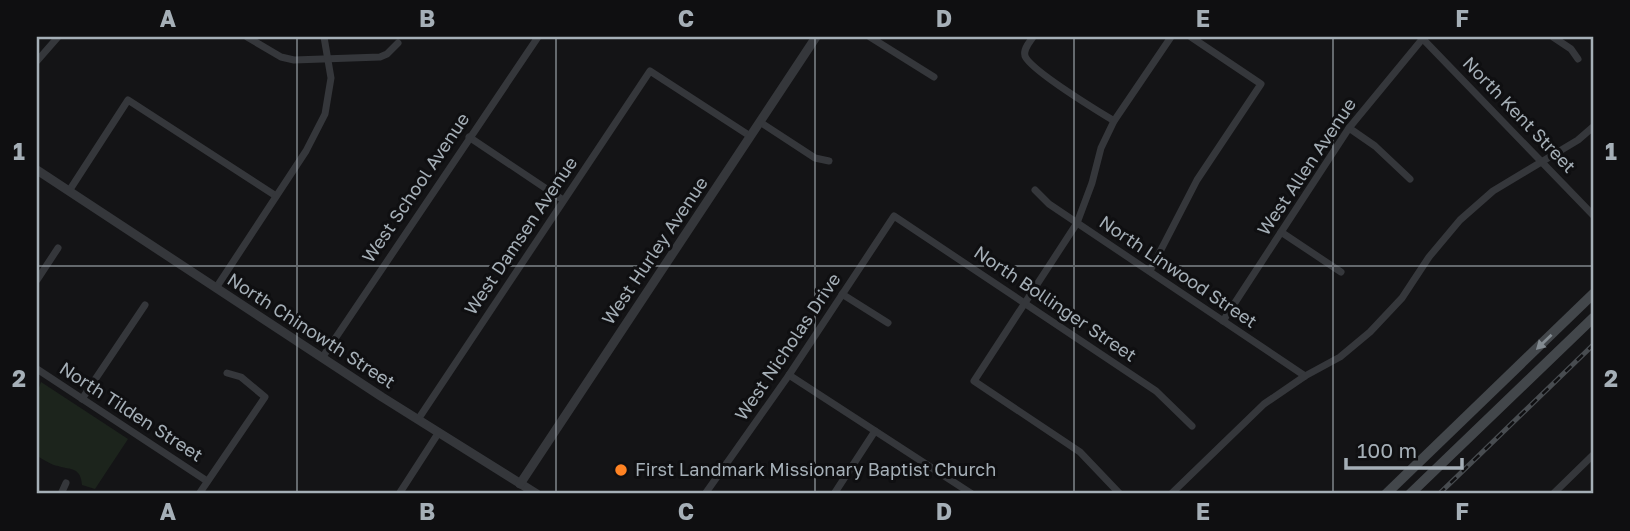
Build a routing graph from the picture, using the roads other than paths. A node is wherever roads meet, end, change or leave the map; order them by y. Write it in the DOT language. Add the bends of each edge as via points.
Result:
graph roads {
  1 [pos="58,37"];
  2 [pos="247,37"];
  3 [pos="324,37"];
  4 [pos="537,37"];
  5 [pos="816,37"];
  6 [pos="870,37"];
  7 [pos="1033,37"];
  8 [pos="1171,37"];
  9 [pos="1191,37"];
  10 [pos="1423,37"];
  11 [pos="1553,37"];
  12 [pos="398,43"];
  13 [pos="330,59"];
  14 [pos="1578,59"];
  15 [pos="37,61"];
  16 [pos="934,77"];
  17 [pos="1114,121"];
  18 [pos="760,122"];
  19 [pos="1593,127"];
  20 [pos="1349,128"];
  21 [pos="750,136"];
  22 [pos="469,137"];
  23 [pos="829,161"];
  24 [pos="1542,162"];
  25 [pos="37,170"];
  26 [pos="1410,179"];
  27 [pos="1035,190"];
  28 [pos="69,191"];
  29 [pos="276,196"];
  30 [pos="562,200"];
  31 [pos="1593,215"];
  32 [pos="894,216"];
  33 [pos="1077,223"];
  34 [pos="1281,232"];
  35 [pos="58,248"];
  36 [pos="1150,271"];
  37 [pos="1341,272"];
  38 [pos="37,280"];
  39 [pos="216,288"];
  40 [pos="842,294"];
  41 [pos="1593,294"];
  42 [pos="1025,303"];
  43 [pos="145,304"];
  44 [pos="1593,318"];
  45 [pos="1223,321"];
  46 [pos="888,323"];
  47 [pos="322,358"];
  48 [pos="37,369"];
  49 [pos="228,373"];
  50 [pos="789,375"];
  51 [pos="1305,376"];
  52 [pos="82,399"];
  53 [pos="419,418"];
  54 [pos="1192,426"];
  55 [pos="875,431"];
  56 [pos="439,432"];
  57 [pos="1593,455"];
  58 [pos="207,481"];
  59 [pos="66,483"];
  60 [pos="520,484"];
  61 [pos="61,494"];
  62 [pos="199,494"];
  63 [pos="399,494"];
  64 [pos="537,494"];
  65 [pos="705,494"];
  66 [pos="834,494"];
  67 [pos="972,494"];
  68 [pos="1120,494"];
  69 [pos="1171,494"];
  70 [pos="1386,494"];
  71 [pos="1410,494"];
  72 [pos="1553,494"];
  1 -- 15 [label="street"];
  2 -- 13 [label="street" via="281,57"];
  3 -- 13 [label="street"];
  4 -- 22 [label="street, West School Avenue"];
  5 -- 18 [label="street, West Hurley Avenue"];
  6 -- 16 [label="street"];
  7 -- 17 [label="street" via="1024,54 1027,59"];
  8 -- 17 [label="street"];
  9 -- 36 [label="street" via="1261,84 1197,180"];
  10 -- 20 [label="street, West Allen Avenue"];
  10 -- 24 [label="street, North Kent Street"];
  11 -- 14 [label="street"];
  12 -- 13 [label="street" via="380,57"];
  13 -- 29 [label="street" via="325,114"];
  17 -- 33 [label="street"];
  18 -- 21 [label="street, West Hurley Avenue"];
  18 -- 23 [label="street" via="815,158"];
  19 -- 24 [label="street"];
  20 -- 26 [label="street"];
  20 -- 34 [label="street, West Allen Avenue"];
  21 -- 30 [label="street, West Damsen Avenue" via="650,71"];
  21 -- 60 [label="street, West Hurley Avenue"];
  22 -- 30 [label="street"];
  22 -- 47 [label="street, West School Avenue"];
  24 -- 31 [label="street, North Kent Street"];
  24 -- 51 [label="street" via="1493,191 1460,220 1402,298 1370,332 1340,357"];
  25 -- 28 [label="street, North Chinowth Street"];
  27 -- 33 [label="street, North Linwood Street"];
  28 -- 29 [label="street" via="128,100"];
  28 -- 39 [label="street, North Chinowth Street"];
  29 -- 39 [label="street"];
  30 -- 53 [label="street, West Damsen Avenue"];
  32 -- 40 [label="street, West Nicholas Drive"];
  32 -- 42 [label="street, North Bollinger Street"];
  33 -- 36 [label="street, North Linwood Street"];
  33 -- 42 [label="street"];
  34 -- 37 [label="street"];
  34 -- 45 [label="street, West Allen Avenue"];
  35 -- 38 [label="street"];
  36 -- 45 [label="street, North Linwood Street"];
  39 -- 47 [label="street, North Chinowth Street"];
  40 -- 46 [label="street"];
  40 -- 50 [label="street, West Nicholas Drive"];
  41 -- 70 [label="main road, one-way"];
  42 -- 54 [label="street, North Bollinger Street" via="1156,391"];
  42 -- 68 [label="street" via="974,381 1080,452"];
  43 -- 52 [label="street"];
  44 -- 71 [label="main road"];
  45 -- 51 [label="street, North Linwood Street"];
  47 -- 53 [label="street, North Chinowth Street"];
  48 -- 52 [label="street, North Tilden Street"];
  49 -- 58 [label="street" via="241,377 265,397"];
  50 -- 55 [label="street"];
  50 -- 65 [label="street, West Nicholas Drive"];
  51 -- 69 [label="street" via="1264,404"];
  52 -- 58 [label="street, North Tilden Street"];
  53 -- 56 [label="street, North Chinowth Street"];
  55 -- 66 [label="street"];
  55 -- 67 [label="street"];
  56 -- 60 [label="street, North Chinowth Street"];
  56 -- 63 [label="street"];
  57 -- 72 [label="street"];
  58 -- 62 [label="street"];
  59 -- 61 [label="street"];
  60 -- 64 [label="street, North Chinowth Street"];
}
